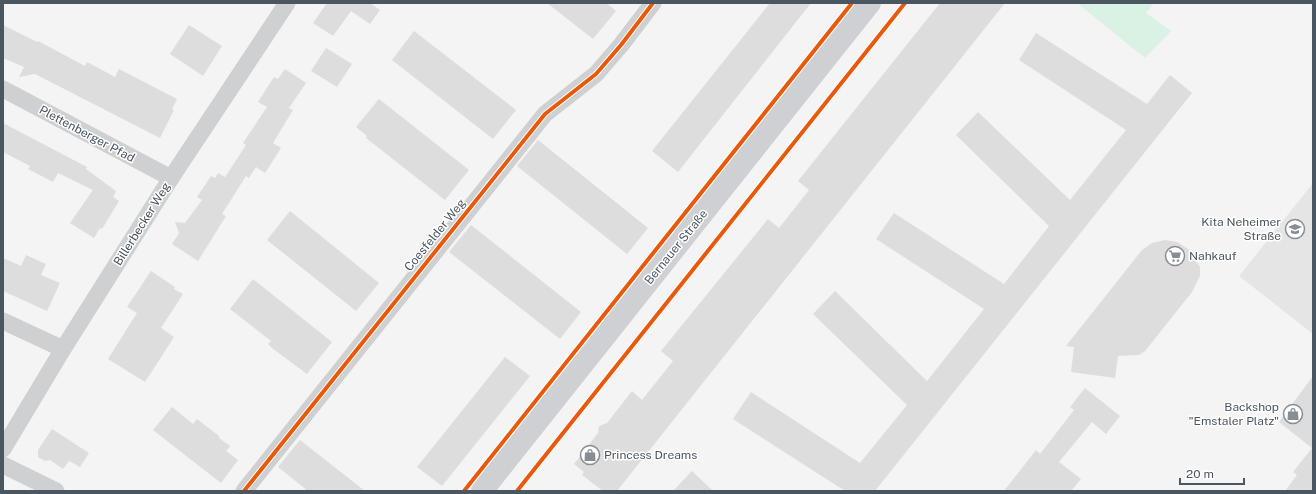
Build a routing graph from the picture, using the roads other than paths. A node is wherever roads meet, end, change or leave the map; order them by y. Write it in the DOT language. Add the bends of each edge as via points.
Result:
graph roads {
  1 [pos="653,3"];
  2 [pos="870,3"];
  3 [pos="280,5"];
  4 [pos="3,89"];
  5 [pos="171,178"];
  6 [pos="3,321"];
  7 [pos="63,349"];
  8 [pos="3,449"];
  9 [pos="3,465"];
  10 [pos="56,491"];
  11 [pos="244,491"];
  12 [pos="482,491"];
  1 -- 11 [label="street, Coesfelder Weg" via="596,74 545,114"];
  2 -- 12 [label="main road, Bernauer Straße"];
  3 -- 5 [label="street, Billerbecker Weg"];
  4 -- 5 [label="street, Plettenberger Pfad"];
  5 -- 7 [label="street, Billerbecker Weg"];
  6 -- 7 [label="street"];
  7 -- 8 [label="street, Billerbecker Weg"];
  9 -- 10 [label="street"];
}
